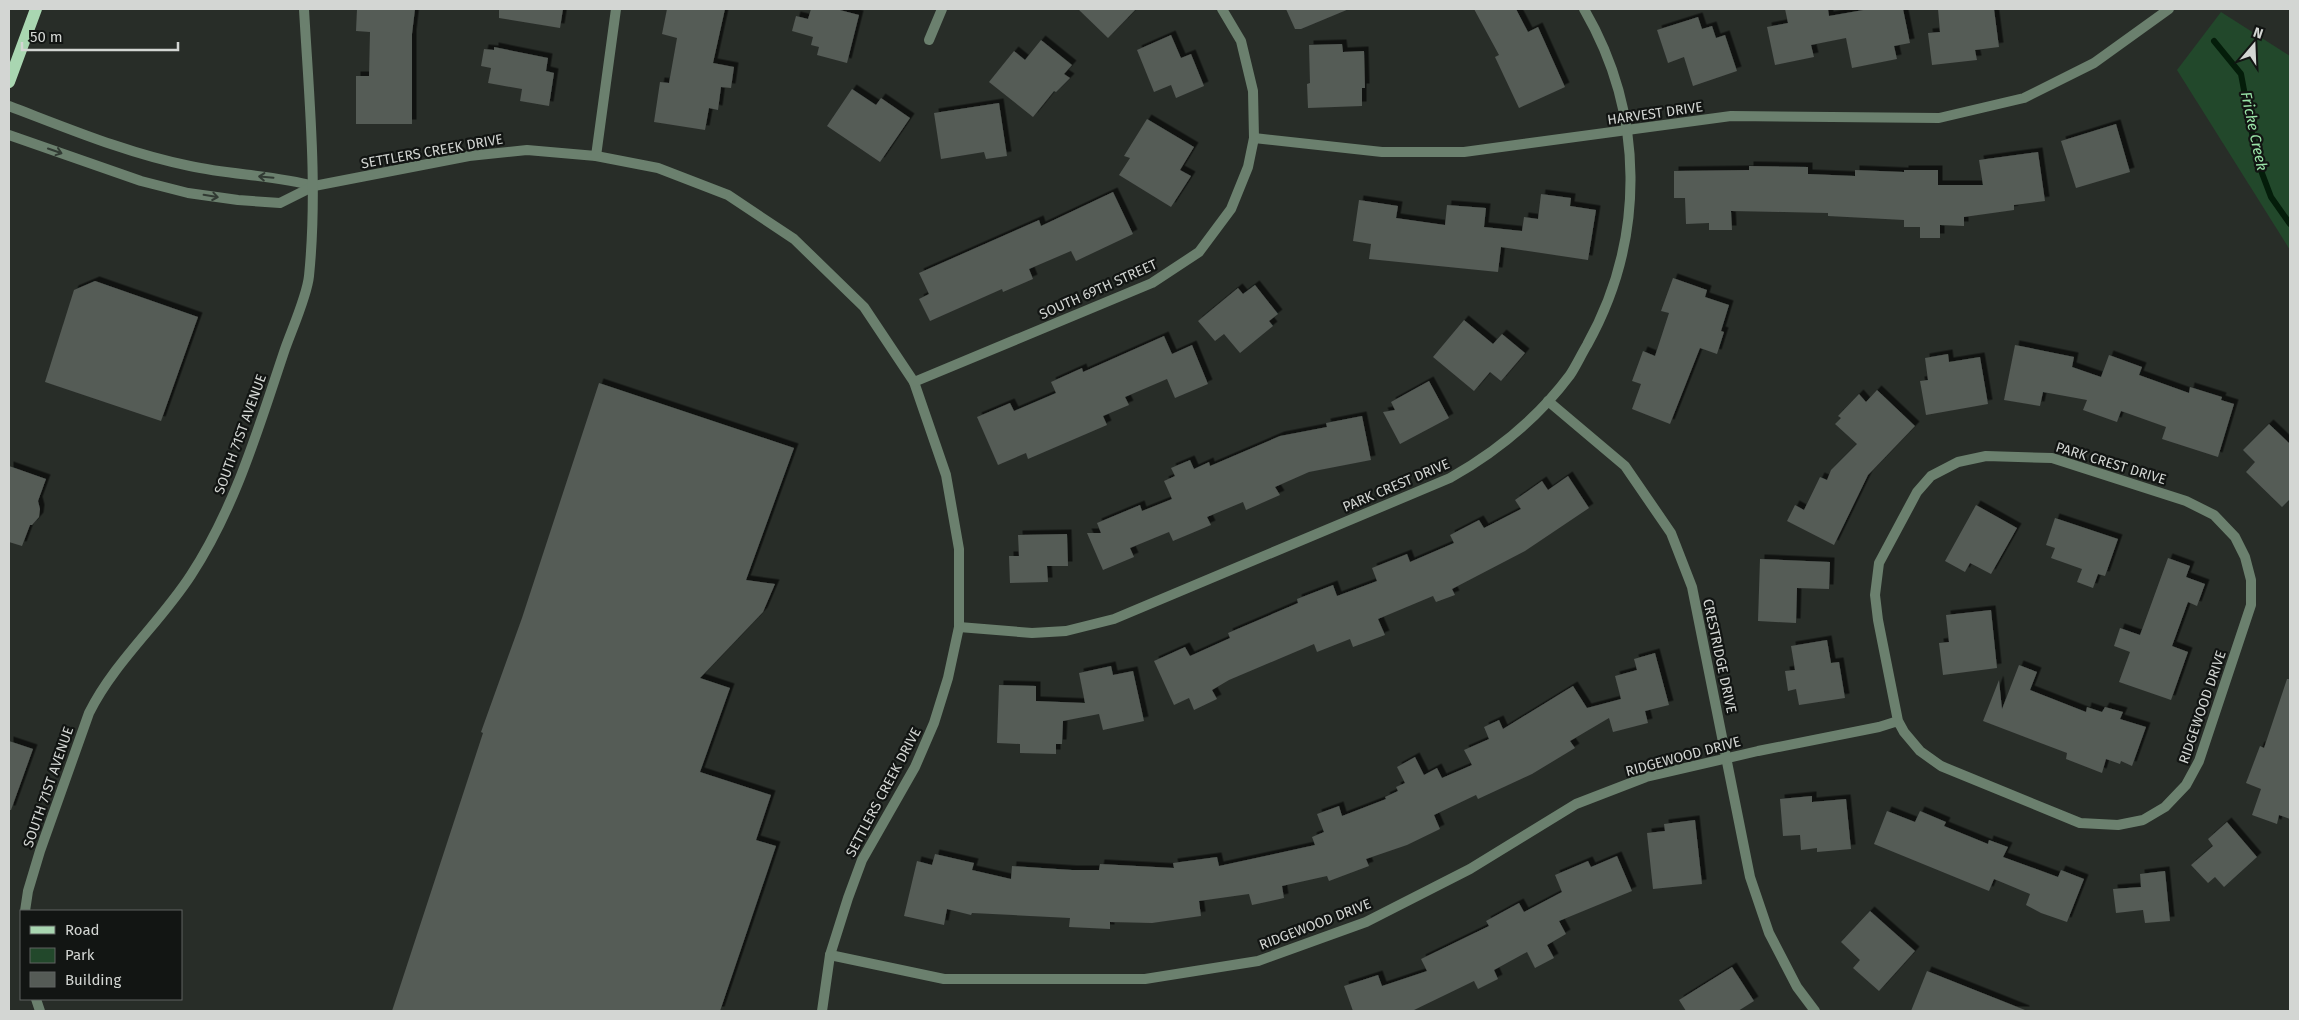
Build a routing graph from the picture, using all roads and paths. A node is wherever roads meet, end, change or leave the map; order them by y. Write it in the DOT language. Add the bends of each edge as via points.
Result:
graph roads {
  1 [pos="36,9"];
  2 [pos="304,9"];
  3 [pos="616,9"];
  4 [pos="942,9"];
  5 [pos="1222,9"];
  6 [pos="1584,9"];
  7 [pos="2169,9"];
  8 [pos="929,40"];
  9 [pos="9,82"];
  10 [pos="9,106"];
  11 [pos="1628,130"];
  12 [pos="9,135"];
  13 [pos="1254,138"];
  14 [pos="596,156"];
  15 [pos="314,186"];
  16 [pos="914,382"];
  17 [pos="1548,401"];
  18 [pos="2235,537"];
  19 [pos="959,627"];
  20 [pos="1898,721"];
  21 [pos="1727,758"];
  22 [pos="24,910"];
  23 [pos="830,955"];
  24 [pos="822,1011"];
  25 [pos="1815,1011"];
  1 -- 9 [label="main road"];
  2 -- 15 [label="street, SOUTH 71ST AVENUE"];
  3 -- 14 [label="street"];
  4 -- 8 [label="street"];
  5 -- 13 [label="street" via="1241,41 1253,91"];
  6 -- 11 [label="street, PARK CREST DRIVE" via="1618,85"];
  7 -- 11 [label="street, HARVEST DRIVE" via="2094,63 2024,98 1939,118 1731,116"];
  15 -- 10 [label="street, SETTLERS CREEK DRIVE, one-way" via="286,178 232,174 149,156"];
  11 -- 13 [label="street, HARVEST DRIVE" via="1464,152 1382,152"];
  11 -- 17 [label="street, PARK CREST DRIVE" via="1632,176 1628,229 1616,277 1600,322 1570,374"];
  12 -- 15 [label="street, SETTLERS CREEK DRIVE, one-way" via="141,181 188,192 280,203"];
  13 -- 16 [label="street, SOUTH 69TH STREET" via="1248,167 1231,209 1199,252 1152,283"];
  14 -- 15 [label="street, SETTLERS CREEK DRIVE" via="527,150 469,156"];
  14 -- 16 [label="street, SETTLERS CREEK DRIVE" via="658,168 728,194 794,239 864,307"];
  15 -- 22 [label="street, SOUTH 71ST AVENUE" via="309,279 236,491 191,575 92,706 40,851"];
  16 -- 19 [label="street, SETTLERS CREEK DRIVE" via="946,475 959,549"];
  17 -- 19 [label="street, PARK CREST DRIVE" via="1500,446 1450,478 1114,619 1057,632"];
  17 -- 21 [label="street, CRESTRIDGE DRIVE" via="1626,466 1670,533 1692,587"];
  18 -- 20 [label="street, PARK CREST DRIVE" via="2214,514 2186,501 2052,458 1986,456 1958,462 1931,476 1917,492 1879,563 1875,595"];
  18 -- 20 [label="street, RIDGEWOOD DRIVE" via="2246,557 2251,580 2251,606 2199,761 2186,785 2165,807 2143,820 2118,825 2080,823 1941,766 1920,750"];
  19 -- 23 [label="street, SETTLERS CREEK DRIVE" via="934,723 915,767 862,860"];
  20 -- 21 [label="street, RIDGEWOOD DRIVE"];
  21 -- 23 [label="street, RIDGEWOOD DRIVE" via="1646,777 1576,804 1470,869 1366,922 1258,961 1145,979 944,979"];
  21 -- 25 [label="street, CRESTRIDGE DRIVE" via="1750,878 1769,933 1797,987"];
  23 -- 24 [label="street, SETTLERS CREEK DRIVE"];
}
